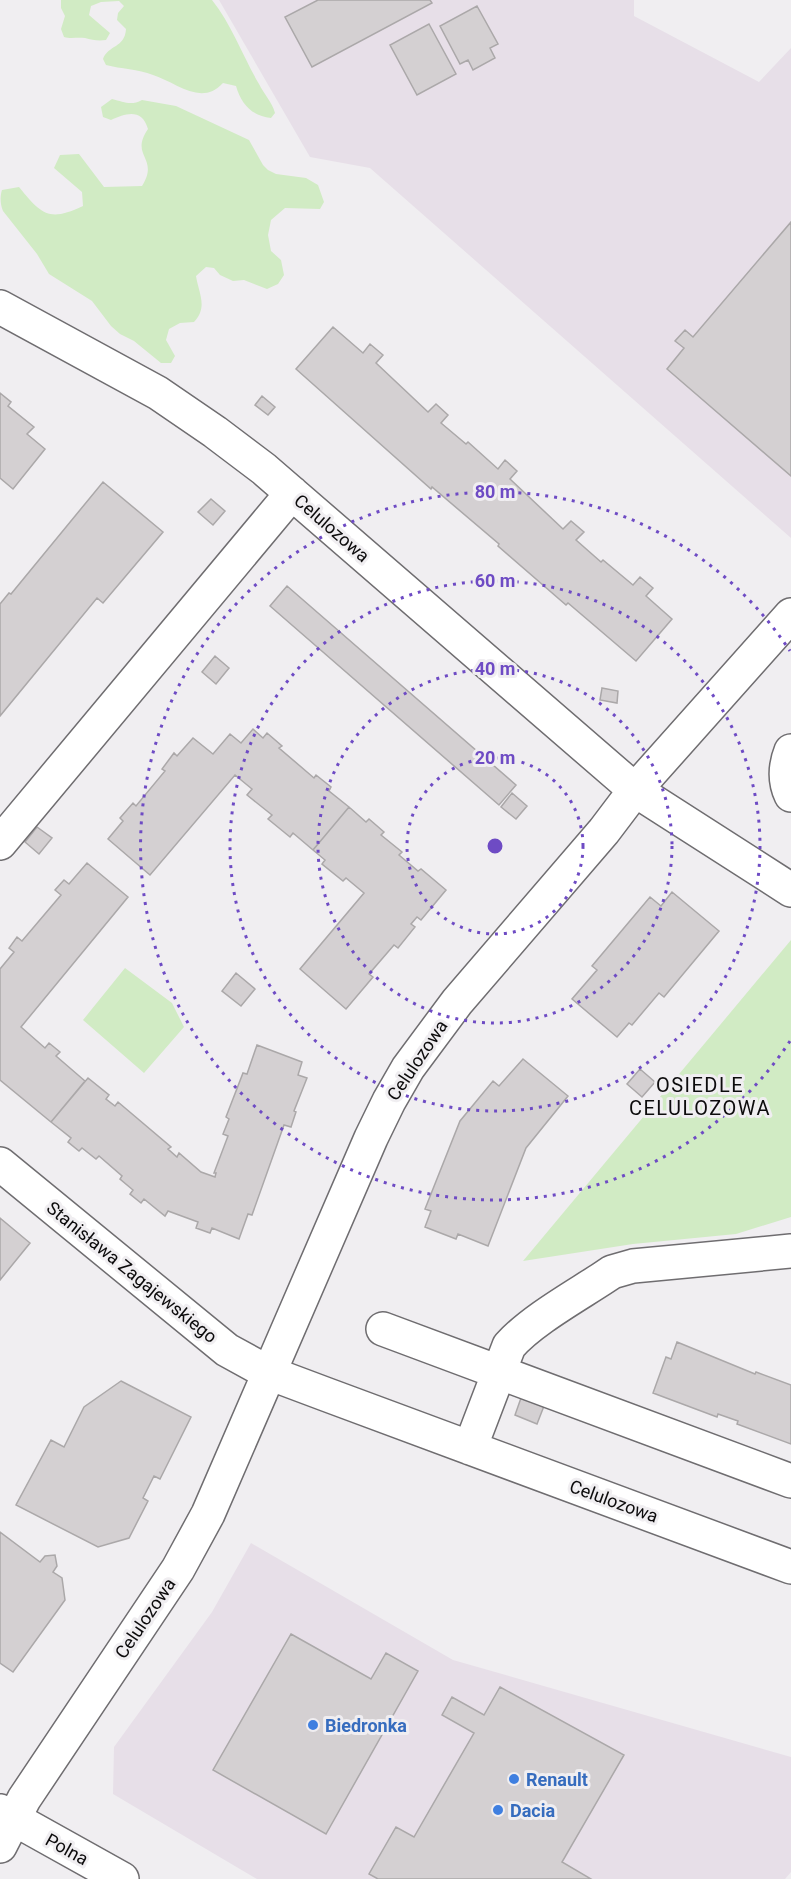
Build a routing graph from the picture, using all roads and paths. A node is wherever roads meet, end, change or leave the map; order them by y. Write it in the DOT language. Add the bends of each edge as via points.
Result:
graph roads {
  1 [pos="0,307"];
  2 [pos="292,493"];
  3 [pos="791,615"];
  4 [pos="791,751"];
  5 [pos="635,790"];
  6 [pos="791,795"];
  7 [pos="0,843"];
  8 [pos="791,890"];
  9 [pos="0,1164"];
  10 [pos="791,1251"];
  11 [pos="383,1329"];
  12 [pos="498,1372"];
  13 [pos="269,1373"];
  14 [pos="470,1448"];
  15 [pos="791,1481"];
  16 [pos="791,1567"];
  17 [pos="4,1825"];
  18 [pos="122,1879"];
  1 -- 2 [label="street, Celulozowa" via="158,393"];
  2 -- 5 [label="street, Celulozowa"];
  2 -- 7 [label="street"];
  3 -- 5 [label="street, Celulozowa"];
  4 -- 6 [label="street" via="786,779"];
  5 -- 8 [label="street"];
  5 -- 13 [label="street, Celulozowa" via="457,1002 408,1068 371,1138"];
  9 -- 13 [label="street, Stanisława Zagajewskiego" via="227,1350"];
  10 -- 12 [label="street" via="633,1266 612,1272 515,1339"];
  11 -- 12 [label="street"];
  12 -- 14 [label="street"];
  12 -- 15 [label="street"];
  13 -- 14 [label="street, Celulozowa"];
  13 -- 17 [label="street, Celulozowa" via="208,1514 178,1569"];
  14 -- 16 [label="street, Celulozowa"];
  17 -- 18 [label="street, Polna"];
}
